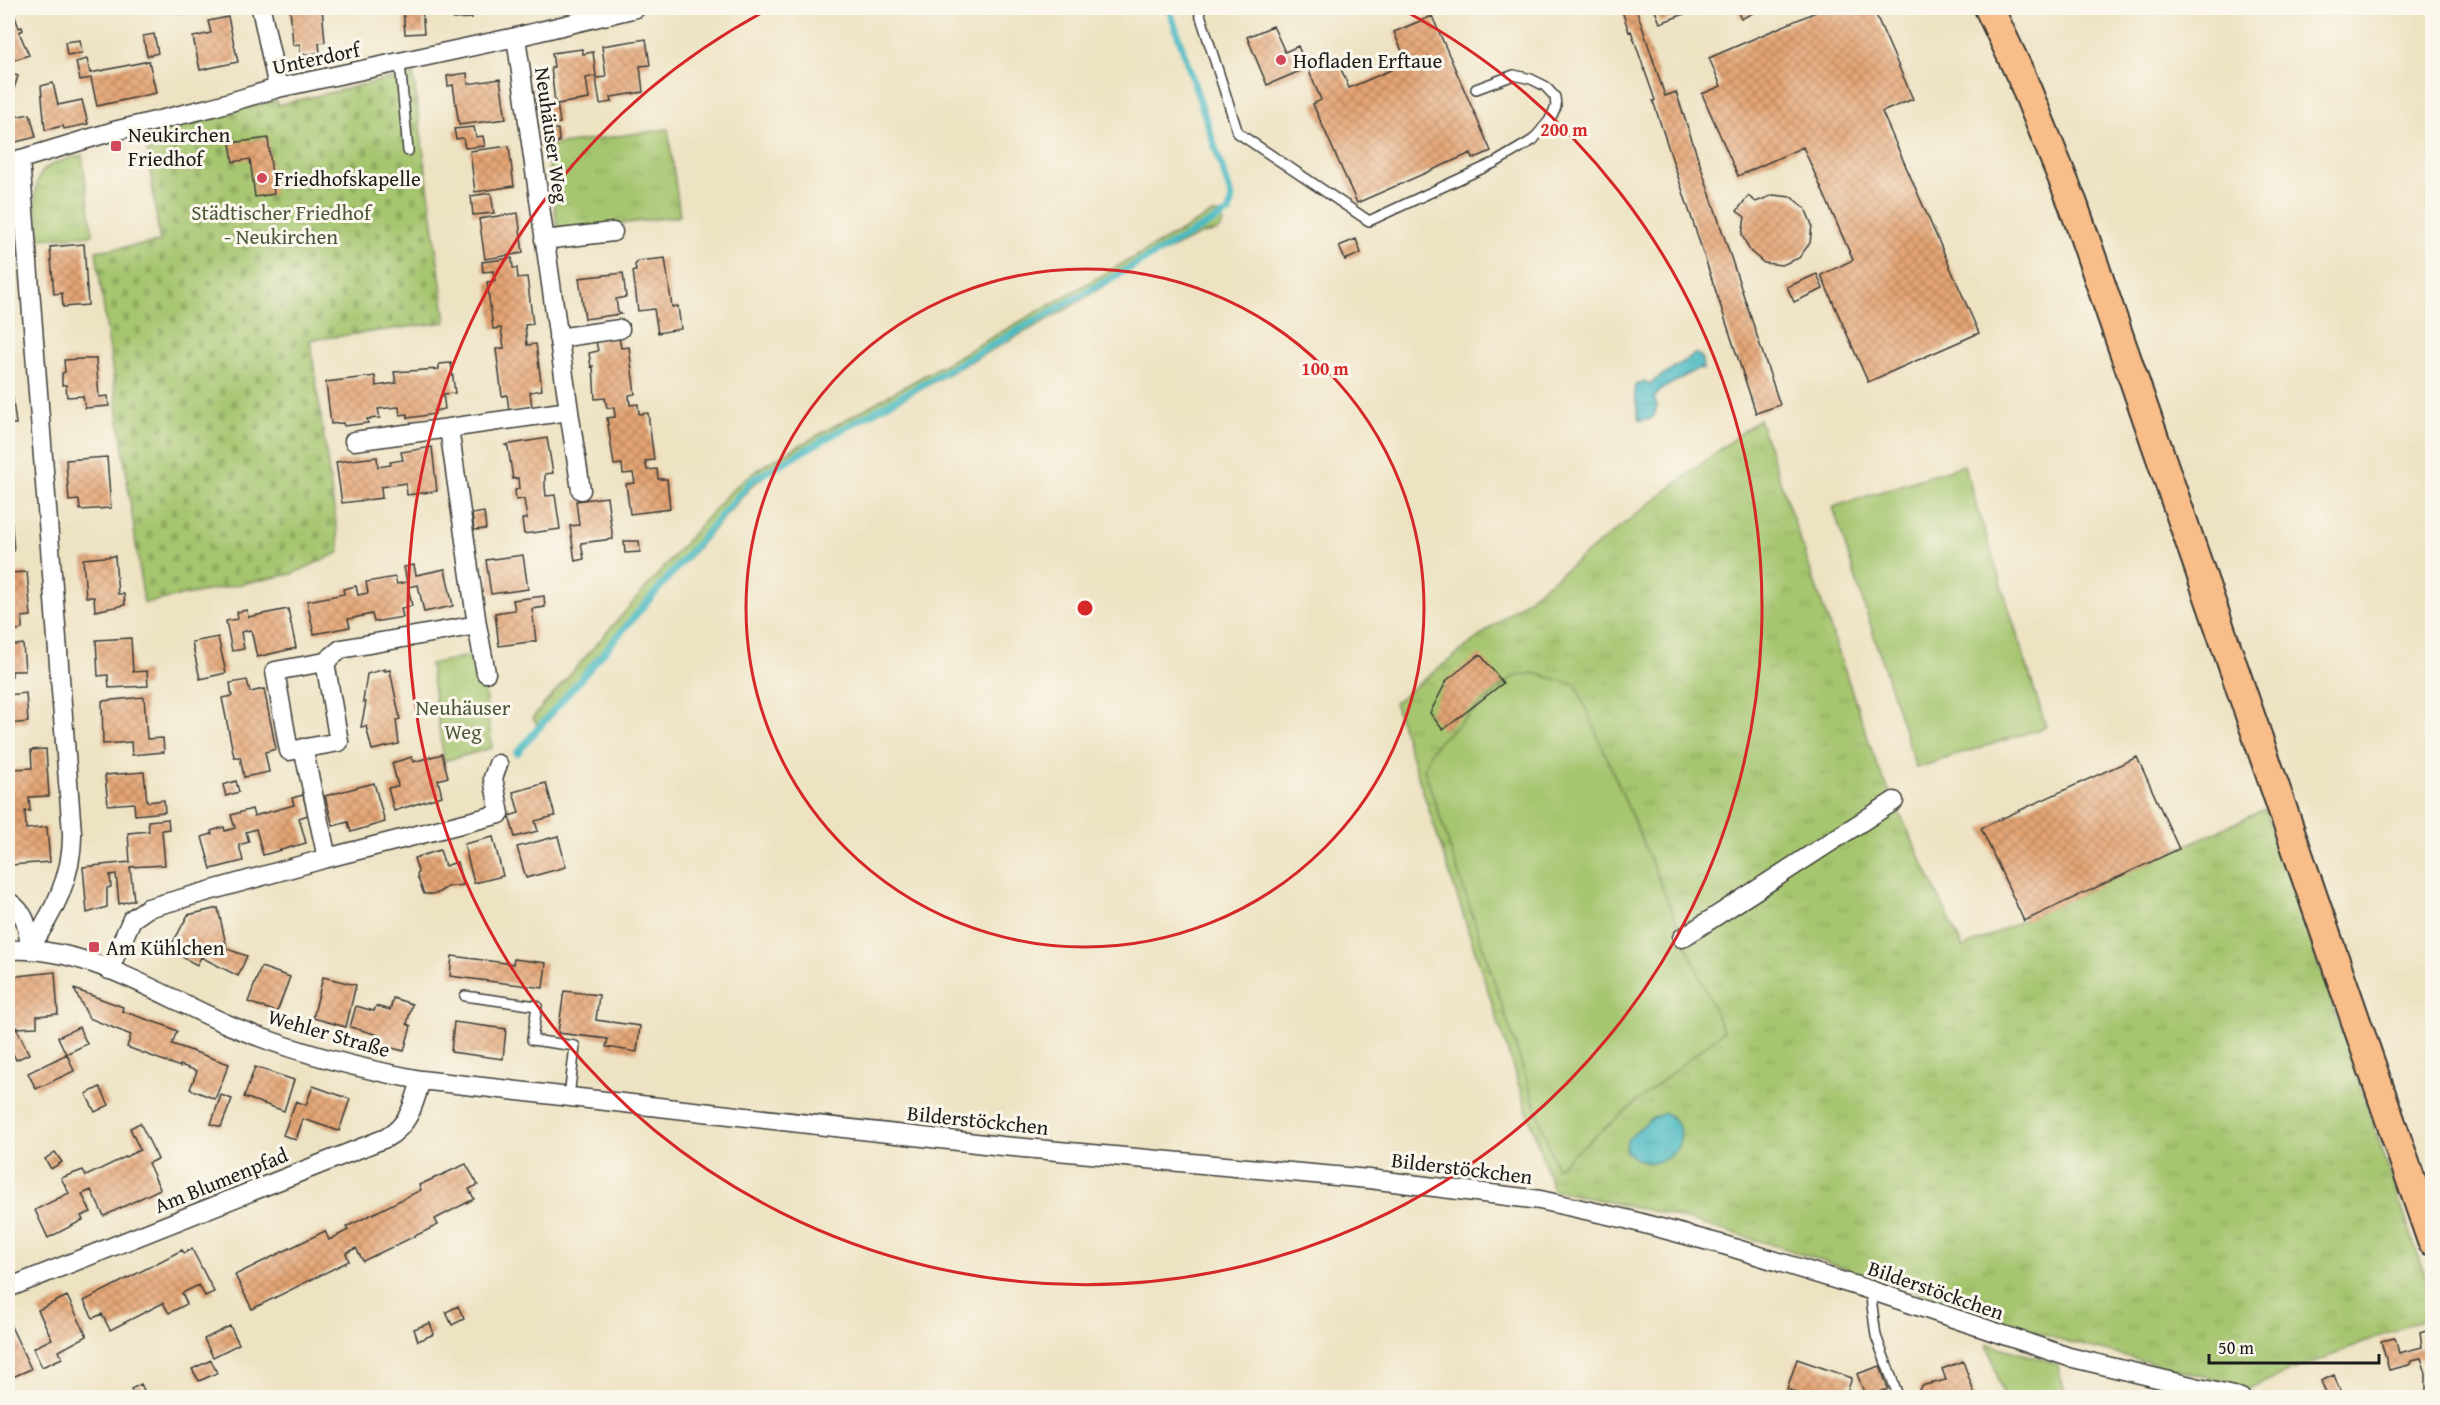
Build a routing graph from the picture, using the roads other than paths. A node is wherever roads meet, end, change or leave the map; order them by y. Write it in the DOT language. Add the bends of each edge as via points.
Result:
graph roads {
  1 [pos="261,8"];
  2 [pos="636,8"];
  3 [pos="1198,8"];
  4 [pos="1989,8"];
  5 [pos="516,37"];
  6 [pos="400,63"];
  7 [pos="278,88"];
  8 [pos="1476,89"];
  9 [pos="408,151"];
  10 [pos="14,161"];
  11 [pos="614,232"];
  12 [pos="544,240"];
  13 [pos="620,329"];
  14 [pos="558,338"];
  15 [pos="568,411"];
  16 [pos="449,428"];
  17 [pos="354,441"];
  18 [pos="581,490"];
  19 [pos="477,625"];
  20 [pos="325,662"];
  21 [pos="486,673"];
  22 [pos="303,748"];
  23 [pos="498,764"];
  24 [pos="1894,801"];
  25 [pos="327,858"];
  26 [pos="8,901"];
  27 [pos="1682,938"];
  28 [pos="30,948"];
  29 [pos="8,950"];
  30 [pos="109,970"];
  31 [pos="465,996"];
  32 [pos="421,1080"];
  33 [pos="569,1097"];
  34 [pos="653,1107"];
  35 [pos="2433,1241"];
  36 [pos="8,1288"];
  37 [pos="1870,1290"];
  38 [pos="1899,1398"];
  39 [pos="2241,1398"];
  1 -- 7 [label="street"];
  2 -- 5 [label="street, Unterdorf"];
  3 -- 8 [label="lane" via="1238,133 1369,221 1496,162 1533,140 1556,107 1555,97 1545,86 1514,75"];
  4 -- 35 [label="main road" via="2073,204"];
  5 -- 6 [label="street, Unterdorf"];
  5 -- 12 [label="street, Neuhäuser Weg"];
  6 -- 7 [label="street, Unterdorf"];
  6 -- 9 [label="lane"];
  7 -- 10 [label="street, Unterdorf"];
  10 -- 28 [label="street" via="73,843 61,894"];
  11 -- 12 [label="street"];
  12 -- 14 [label="street, Neuhäuser Weg"];
  13 -- 14 [label="street"];
  14 -- 15 [label="street, Neuhäuser Weg"];
  15 -- 16 [label="street"];
  15 -- 18 [label="street, Neuhäuser Weg"];
  16 -- 17 [label="street"];
  16 -- 19 [label="street"];
  19 -- 20 [label="street" via="341,649"];
  19 -- 21 [label="street"];
  20 -- 22 [label="street" via="339,742"];
  20 -- 22 [label="street" via="275,671 289,751"];
  22 -- 25 [label="street"];
  23 -- 25 [label="street" via="493,778 500,814"];
  24 -- 27 [label="street"];
  25 -- 30 [label="street" via="142,911 128,925"];
  26 -- 28 [label="street" via="27,922"];
  28 -- 29 [label="street, Wehler Straße"];
  28 -- 30 [label="street, Wehler Straße"];
  30 -- 32 [label="street, Wehler Straße" via="283,1045"];
  31 -- 33 [label="lane" via="537,1006 532,1040 575,1046"];
  32 -- 33 [label="street, Wehler Straße"];
  32 -- 36 [label="street, Am Blumenpfad" via="408,1118 386,1138"];
  33 -- 34 [label="street, Wehler Straße"];
  34 -- 37 [label="street, Bilderstöckchen" via="1002,1146 1512,1195 1676,1231"];
  37 -- 38 [label="lane" via="1876,1336"];
  37 -- 39 [label="street, Bilderstöckchen" via="2068,1357"];
}
